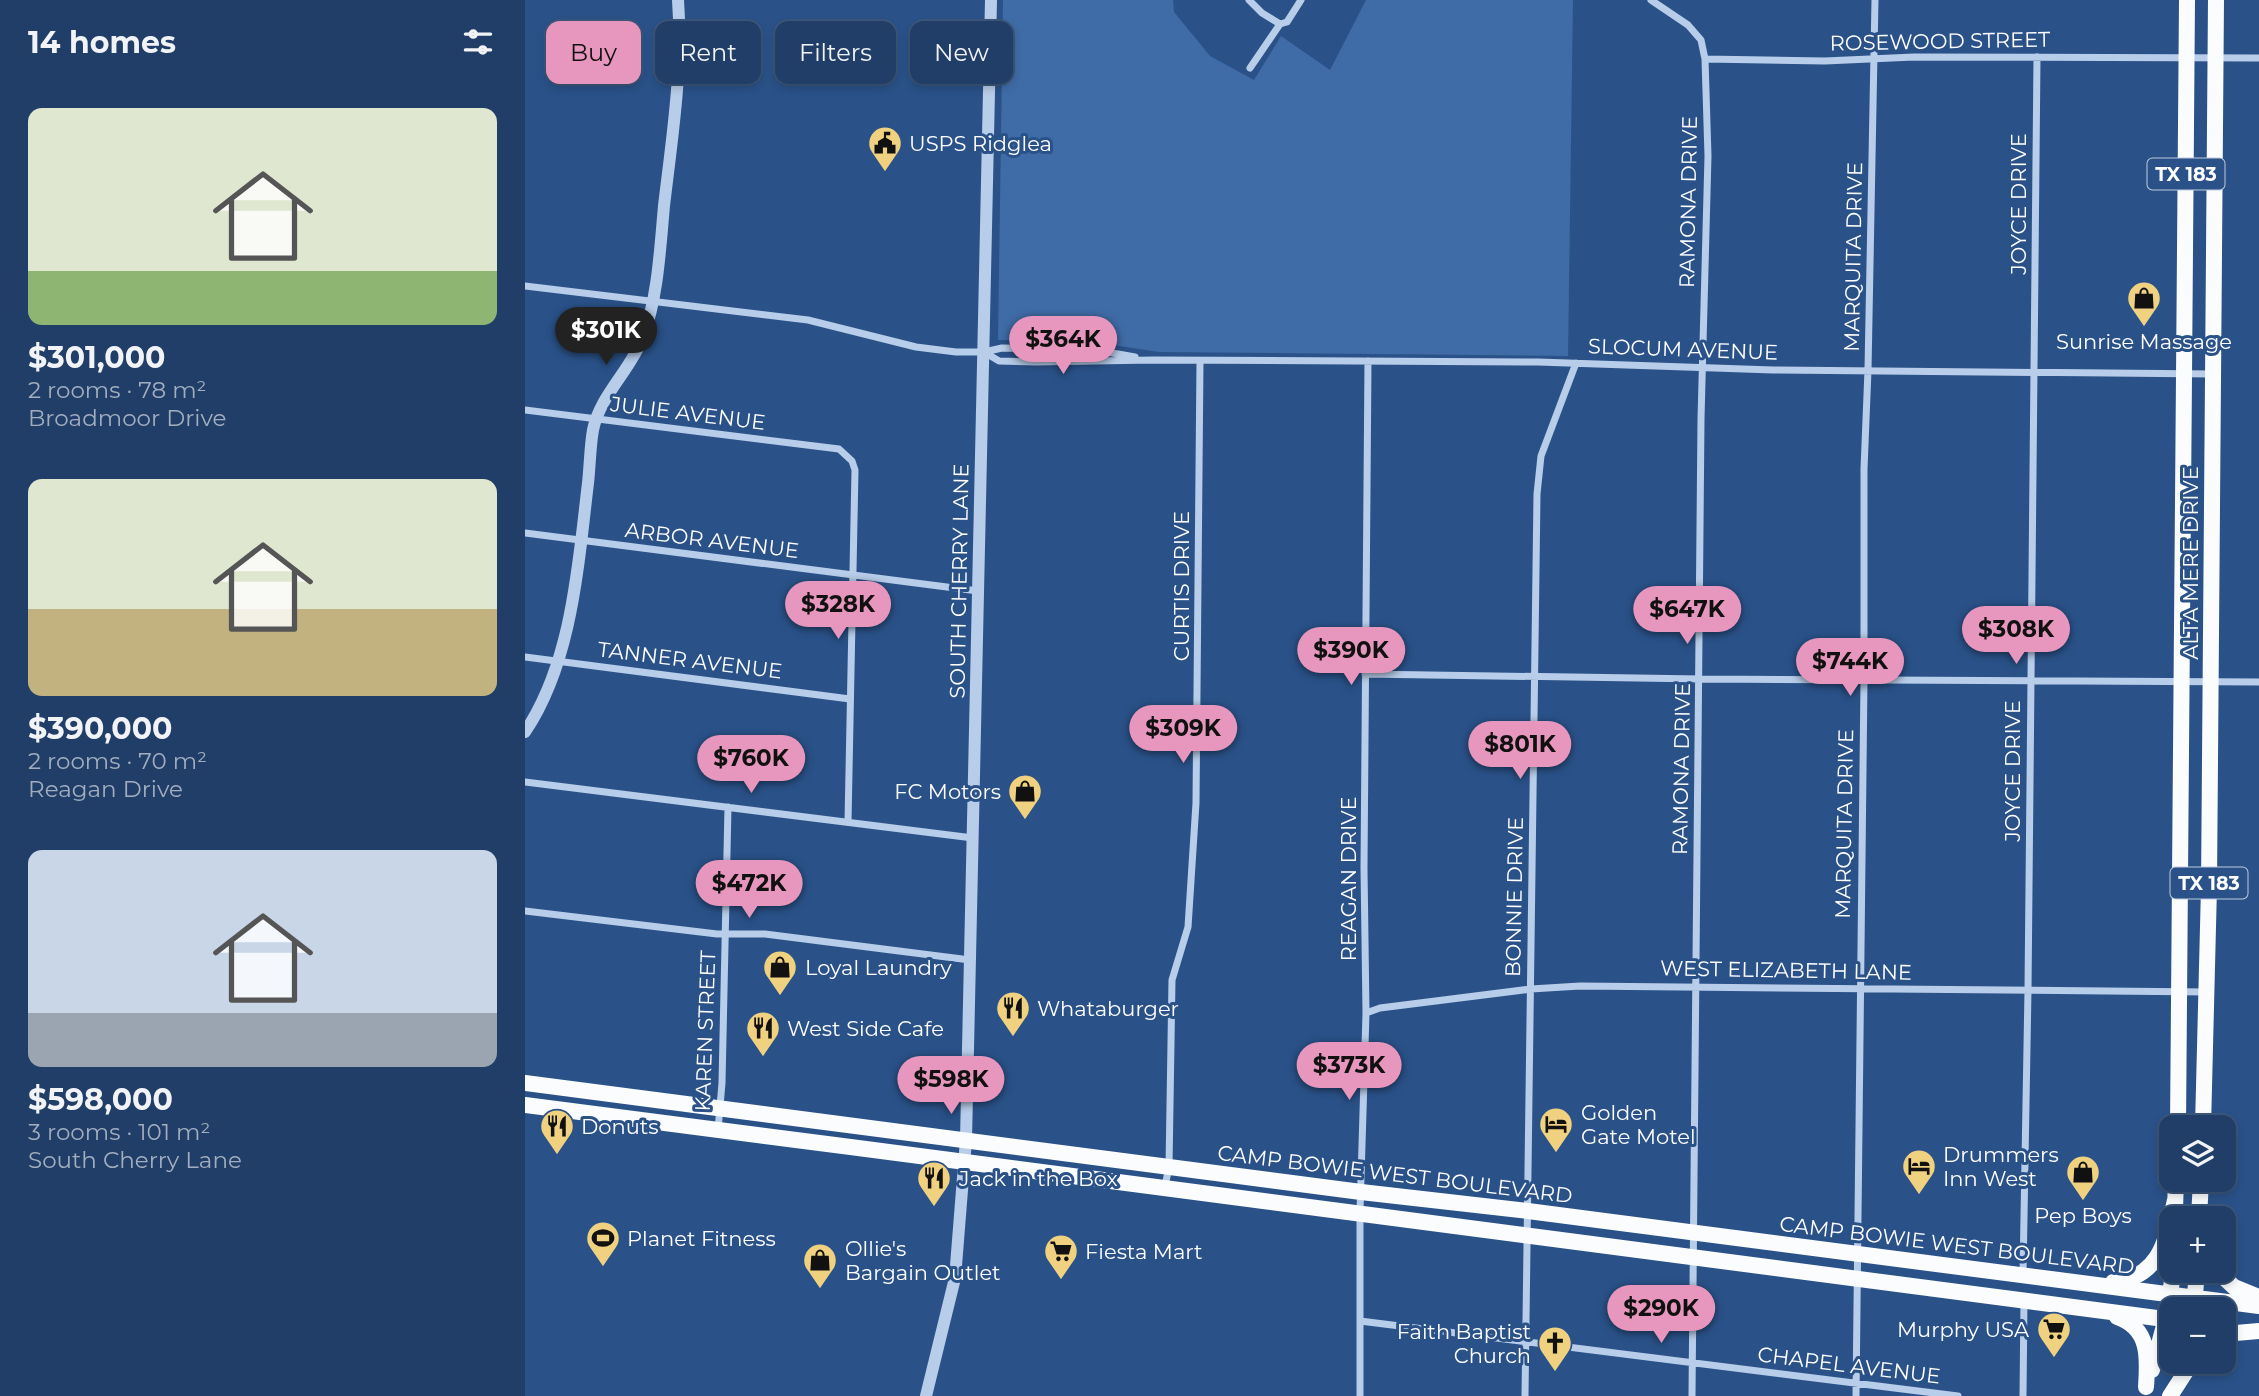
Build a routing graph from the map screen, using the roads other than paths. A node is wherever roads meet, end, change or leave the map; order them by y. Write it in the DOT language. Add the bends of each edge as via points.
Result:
graph roads {
  1 [pos="678,0"];
  2 [pos="991,0"];
  3 [pos="1249,0"];
  4 [pos="1301,0"];
  5 [pos="1651,0"];
  6 [pos="1875,0"];
  7 [pos="2187,0"];
  8 [pos="2216,0"];
  9 [pos="1284,23"];
  10 [pos="2037,57"];
  11 [pos="1874,58"];
  12 [pos="2187,58"];
  13 [pos="2215,58"];
  14 [pos="2259,58"];
  15 [pos="1705,59"];
  16 [pos="1250,68"];
  17 [pos="525,286"];
  18 [pos="651,302"];
  19 [pos="984,352"];
  20 [pos="1153,360"];
  21 [pos="1201,361"];
  22 [pos="1368,361"];
  23 [pos="1576,363"];
  24 [pos="1703,369"];
  25 [pos="1868,370"];
  26 [pos="2035,372"];
  27 [pos="2185,374"];
  28 [pos="2212,374"];
  29 [pos="525,410"];
  30 [pos="596,419"];
  31 [pos="525,533"];
  32 [pos="581,540"];
  33 [pos="853,576"];
  34 [pos="978,591"];
  35 [pos="525,657"];
  36 [pos="559,661"];
  37 [pos="1365,674"];
  38 [pos="1535,677"];
  39 [pos="1701,679"];
  40 [pos="1864,680"];
  41 [pos="2030,680"];
  42 [pos="2183,681"];
  43 [pos="2210,681"];
  44 [pos="2259,682"];
  45 [pos="851,699"];
  46 [pos="525,732"];
  47 [pos="525,782"];
  48 [pos="728,807"];
  49 [pos="848,822"];
  50 [pos="972,838"];
  51 [pos="525,911"];
  52 [pos="726,933"];
  53 [pos="970,960"];
  54 [pos="1696,987"];
  55 [pos="1531,989"];
  56 [pos="1860,989"];
  57 [pos="2028,990"];
  58 [pos="2181,992"];
  59 [pos="2208,992"];
  60 [pos="1366,1013"];
  61 [pos="525,1083"];
  62 [pos="525,1105"];
  63 [pos="720,1108"];
  64 [pos="2178,1115"];
  65 [pos="2203,1115"];
  66 [pos="718,1130"];
  67 [pos="966,1140"];
  68 [pos="963,1163"];
  69 [pos="1169,1167"];
  70 [pos="1165,1187"];
  71 [pos="1361,1192"];
  72 [pos="2175,1192"];
  73 [pos="2175,1200"];
  74 [pos="2175,1206"];
  75 [pos="1528,1211"];
  76 [pos="1360,1212"];
  77 [pos="1694,1232"];
  78 [pos="1527,1235"];
  79 [pos="1857,1254"];
  80 [pos="1694,1255"];
  81 [pos="2023,1274"];
  82 [pos="1858,1279"];
  83 [pos="2074,1280"];
  84 [pos="2172,1283"];
  85 [pos="2230,1283"];
  86 [pos="2172,1294"];
  87 [pos="2172,1297"];
  88 [pos="2180,1297"];
  89 [pos="2259,1297"];
  90 [pos="2032,1300"];
  91 [pos="2236,1305"];
  92 [pos="2259,1306"];
  93 [pos="2159,1319"];
  94 [pos="1360,1321"];
  95 [pos="2236,1328"];
  96 [pos="2259,1331"];
  97 [pos="2236,1333"];
  98 [pos="1525,1341"];
  99 [pos="2159,1348"];
  100 [pos="1693,1363"];
  101 [pos="2175,1374"];
  102 [pos="2184,1374"];
  103 [pos="1856,1383"];
  104 [pos="2144,1391"];
  105 [pos="926,1396"];
  106 [pos="1360,1396"];
  107 [pos="1525,1396"];
  108 [pos="1692,1396"];
  109 [pos="1856,1396"];
  110 [pos="1958,1396"];
  111 [pos="2023,1396"];
  112 [pos="2169,1396"];
  1 -- 18 [label="street" via="677,98"];
  2 -- 19 [label="street, SOUTH CHERRY LANE"];
  3 -- 9 [label="street" via="1262,13"];
  4 -- 9 [label="street"];
  5 -- 15 [label="street" via="1688,25 1701,40"];
  6 -- 11 [label="street, MARQUITA DRIVE"];
  7 -- 12 [label="main road, ALTA MERE DRIVE / TX 183"];
  8 -- 13 [label="main road, ALTA MERE DRIVE / TX 183"];
  9 -- 16 [label="street"];
  10 -- 11 [label="street, ROSEWOOD STREET"];
  10 -- 12 [label="street, ROSEWOOD STREET"];
  10 -- 26 [label="street, JOYCE DRIVE"];
  11 -- 15 [label="street, ROSEWOOD STREET"];
  11 -- 25 [label="street, MARQUITA DRIVE"];
  12 -- 13 [label="street, ROSEWOOD STREET"];
  12 -- 27 [label="main road, ALTA MERE DRIVE / TX 183"];
  13 -- 14 [label="street, ROSEWOOD STREET"];
  13 -- 28 [label="main road, ALTA MERE DRIVE / TX 183"];
  15 -- 24 [label="street, RAMONA DRIVE" via="1708,156"];
  17 -- 18 [label="street"];
  18 -- 19 [label="street" via="808,320 916,347"];
  18 -- 30 [label="street" via="642,339"];
  19 -- 20 [label="street, SLOCUM AVENUE" via="1090,349"];
  19 -- 20 [label="street, SLOCUM AVENUE" via="999,361"];
  19 -- 34 [label="street, SOUTH CHERRY LANE"];
  20 -- 21 [label="street, SLOCUM AVENUE"];
  21 -- 22 [label="street, SLOCUM AVENUE"];
  21 -- 69 [label="street, CURTIS DRIVE" via="1196,798 1188,927 1172,980"];
  22 -- 23 [label="street, SLOCUM AVENUE"];
  22 -- 37 [label="street, REAGAN DRIVE"];
  23 -- 24 [label="street, SLOCUM AVENUE"];
  23 -- 38 [label="street, BONNIE DRIVE" via="1541,456"];
  24 -- 25 [label="street, SLOCUM AVENUE"];
  24 -- 39 [label="street, RAMONA DRIVE"];
  25 -- 26 [label="street, SLOCUM AVENUE"];
  25 -- 40 [label="street, MARQUITA DRIVE"];
  26 -- 27 [label="street, SLOCUM AVENUE"];
  26 -- 41 [label="street, JOYCE DRIVE"];
  27 -- 28 [label="street, SLOCUM AVENUE"];
  27 -- 42 [label="main road, ALTA MERE DRIVE / TX 183"];
  28 -- 43 [label="main road, ALTA MERE DRIVE / TX 183"];
  29 -- 30 [label="street, JULIE AVENUE"];
  30 -- 32 [label="street"];
  30 -- 33 [label="street, JULIE AVENUE" via="846,453 855,470"];
  31 -- 32 [label="street, ARBOR AVENUE"];
  32 -- 33 [label="street, ARBOR AVENUE"];
  32 -- 36 [label="street"];
  33 -- 34 [label="street, ARBOR AVENUE"];
  33 -- 45 [label="street"];
  34 -- 50 [label="street, SOUTH CHERRY LANE"];
  35 -- 36 [label="street, TANNER AVENUE"];
  36 -- 45 [label="street, TANNER AVENUE"];
  36 -- 46 [label="street" via="548,693"];
  37 -- 38 [label="street"];
  37 -- 60 [label="street, REAGAN DRIVE"];
  38 -- 39 [label="street"];
  38 -- 55 [label="street, BONNIE DRIVE"];
  39 -- 40 [label="street"];
  39 -- 54 [label="street, RAMONA DRIVE"];
  40 -- 41 [label="street"];
  40 -- 56 [label="street, MARQUITA DRIVE"];
  41 -- 42 [label="street"];
  41 -- 57 [label="street, JOYCE DRIVE"];
  42 -- 43 [label="street"];
  42 -- 58 [label="main road, ALTA MERE DRIVE / TX 183"];
  43 -- 44 [label="street"];
  43 -- 59 [label="main road, ALTA MERE DRIVE / TX 183"];
  45 -- 49 [label="street"];
  47 -- 48 [label="street"];
  48 -- 49 [label="street"];
  48 -- 52 [label="street, KAREN STREET"];
  49 -- 50 [label="street"];
  50 -- 53 [label="street, SOUTH CHERRY LANE"];
  51 -- 52 [label="street"];
  52 -- 53 [label="street"];
  52 -- 63 [label="street, KAREN STREET"];
  53 -- 67 [label="street, SOUTH CHERRY LANE"];
  54 -- 55 [label="street, WEST ELIZABETH LANE"];
  54 -- 56 [label="street, WEST ELIZABETH LANE"];
  54 -- 77 [label="street, RAMONA DRIVE"];
  55 -- 60 [label="street, WEST ELIZABETH LANE"];
  55 -- 75 [label="street, BONNIE DRIVE"];
  56 -- 57 [label="street, WEST ELIZABETH LANE"];
  56 -- 79 [label="street, MARQUITA DRIVE"];
  57 -- 58 [label="street, WEST ELIZABETH LANE"];
  57 -- 81 [label="street, JOYCE DRIVE"];
  58 -- 59 [label="street, WEST ELIZABETH LANE"];
  58 -- 64 [label="main road, ALTA MERE DRIVE / TX 183"];
  59 -- 65 [label="main road, ALTA MERE DRIVE / TX 183"];
  60 -- 71 [label="street, REAGAN DRIVE"];
  61 -- 63 [label="main road, CAMP BOWIE WEST BOULEVARD"];
  62 -- 66 [label="main road, CAMP BOWIE WEST BOULEVARD"];
  63 -- 66 [label="street, KAREN STREET"];
  63 -- 67 [label="main road, CAMP BOWIE WEST BOULEVARD"];
  66 -- 68 [label="main road, CAMP BOWIE WEST BOULEVARD"];
  67 -- 68 [label="street, SOUTH CHERRY LANE"];
  67 -- 69 [label="main road, CAMP BOWIE WEST BOULEVARD"];
  68 -- 70 [label="main road, CAMP BOWIE WEST BOULEVARD"];
  68 -- 105 [label="street, SOUTH CHERRY LANE" via="955,1278"];
  69 -- 70 [label="street, CURTIS DRIVE"];
  69 -- 71 [label="main road, CAMP BOWIE WEST BOULEVARD"];
  70 -- 76 [label="main road, CAMP BOWIE WEST BOULEVARD"];
  71 -- 75 [label="main road, CAMP BOWIE WEST BOULEVARD"];
  71 -- 76 [label="street, REAGAN DRIVE"];
  72 -- 73 [label="main road"];
  73 -- 74 [label="main road"];
  73 -- 83 [label="main road" via="2163,1247 2143,1273 2115,1282"];
  75 -- 77 [label="main road, CAMP BOWIE WEST BOULEVARD"];
  75 -- 78 [label="street, BONNIE DRIVE"];
  76 -- 78 [label="main road, CAMP BOWIE WEST BOULEVARD"];
  76 -- 94 [label="street, REAGAN DRIVE"];
  77 -- 79 [label="main road, CAMP BOWIE WEST BOULEVARD"];
  77 -- 80 [label="street, RAMONA DRIVE"];
  78 -- 80 [label="main road, CAMP BOWIE WEST BOULEVARD"];
  78 -- 98 [label="street, BONNIE DRIVE"];
  79 -- 81 [label="main road, CAMP BOWIE WEST BOULEVARD"];
  79 -- 82 [label="street, MARQUITA DRIVE"];
  80 -- 82 [label="main road, CAMP BOWIE WEST BOULEVARD"];
  80 -- 100 [label="street, RAMONA DRIVE"];
  81 -- 83 [label="main road, CAMP BOWIE WEST BOULEVARD"];
  82 -- 90 [label="main road, CAMP BOWIE WEST BOULEVARD"];
  82 -- 103 [label="street, MARQUITA DRIVE"];
  83 -- 86 [label="main road, CAMP BOWIE WEST BOULEVARD"];
  84 -- 86 [label="main road"];
  85 -- 89 [label="main road"];
  86 -- 87 [label="main road"];
  86 -- 88 [label="main road, CAMP BOWIE WEST BOULEVARD"];
  90 -- 93 [label="main road, CAMP BOWIE WEST BOULEVARD"];
  90 -- 104 [label="main road" via="2131,1323 2147,1351"];
  90 -- 111 [label="street"];
  91 -- 92 [label="main road, CAMP BOWIE WEST BOULEVARD"];
  94 -- 98 [label="street, CHAPEL AVENUE"];
  94 -- 106 [label="street, REAGAN DRIVE"];
  95 -- 96 [label="main road"];
  96 -- 97 [label="main road"];
  98 -- 100 [label="street, CHAPEL AVENUE"];
  98 -- 107 [label="street, BONNIE DRIVE"];
  99 -- 104 [label="main road"];
  100 -- 103 [label="street, CHAPEL AVENUE"];
  100 -- 108 [label="street, RAMONA DRIVE"];
  101 -- 112 [label="main road"];
  102 -- 112 [label="main road"];
  103 -- 109 [label="street, MARQUITA DRIVE"];
  103 -- 110 [label="street, CHAPEL AVENUE"];
}
